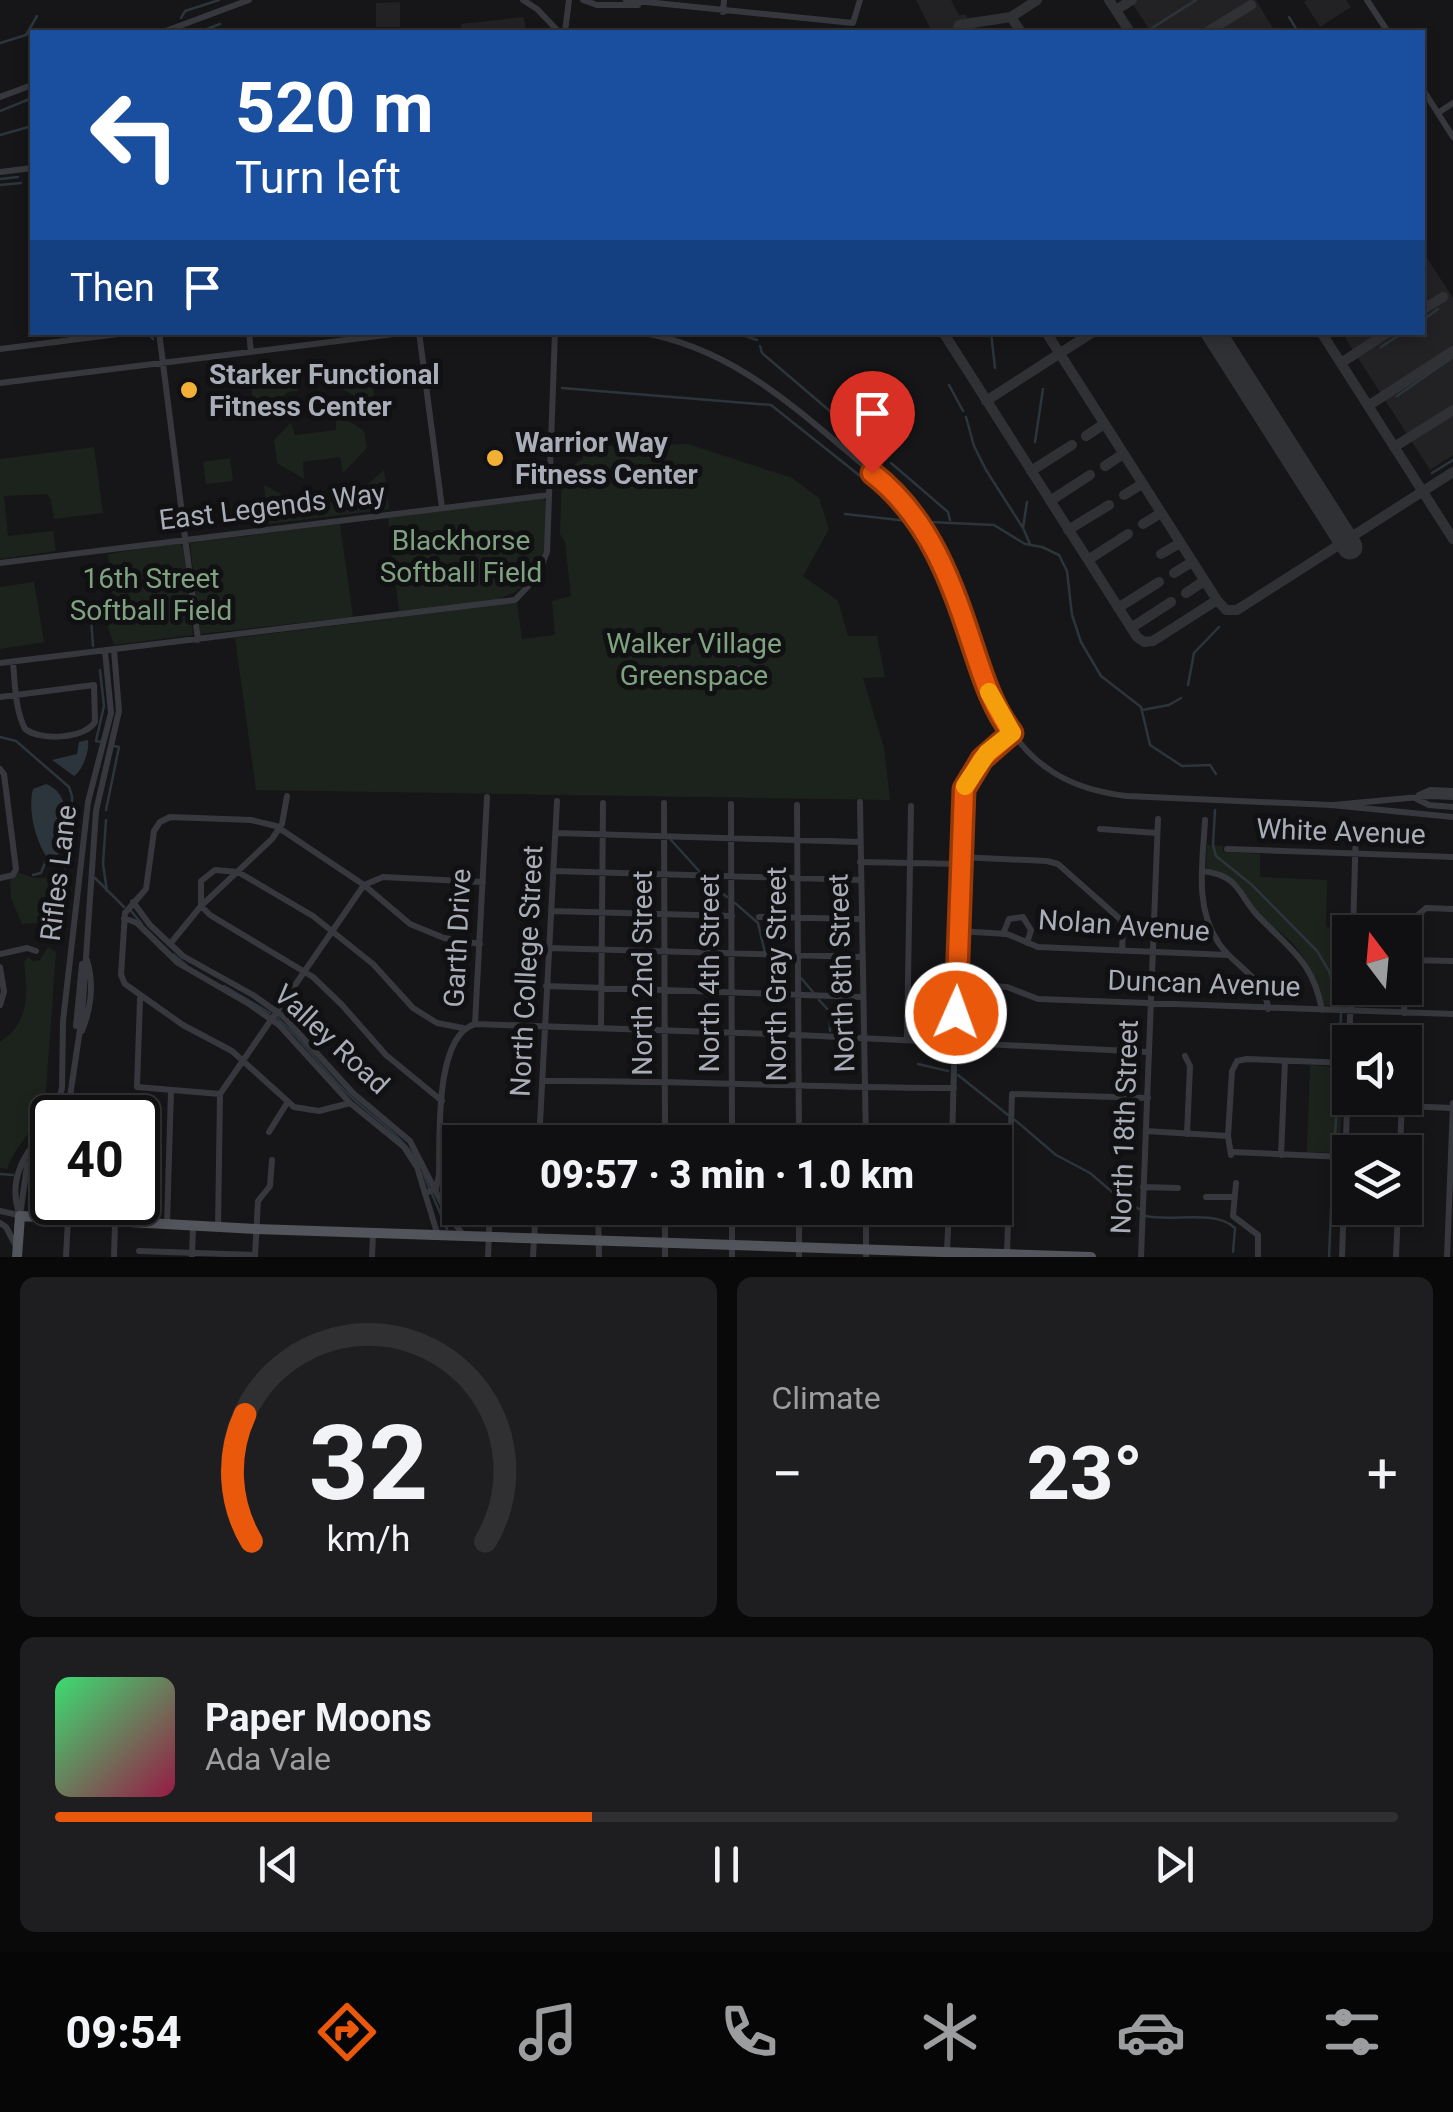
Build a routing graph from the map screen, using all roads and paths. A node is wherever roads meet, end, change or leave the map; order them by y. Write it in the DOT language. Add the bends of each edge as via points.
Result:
graph roads {
  1 [pos="249,0"];
  2 [pos="524,0"];
  3 [pos="569,0"];
  4 [pos="588,0"];
  5 [pos="626,0"];
  6 [pos="724,0"];
  7 [pos="860,0"];
  8 [pos="1367,0"];
  9 [pos="644,4"];
  10 [pos="723,12"];
  11 [pos="168,30"];
  12 [pos="560,30"];
  13 [pos="562,30"];
  14 [pos="1387,30"];
  15 [pos="30,85"];
  16 [pos="1425,92"];
  17 [pos="0,97"];
  18 [pos="1453,103"];
  19 [pos="1438,112"];
  20 [pos="1453,136"];
  21 [pos="30,168"];
  22 [pos="0,172"];
  23 [pos="110,335"];
  24 [pos="159,335"];
  25 [pos="249,335"];
  26 [pos="327,335"];
  27 [pos="388,335"];
  28 [pos="419,335"];
  29 [pos="555,335"];
  30 [pos="648,335"];
  31 [pos="328,343"];
  32 [pos="0,349"];
  33 [pos="251,352"];
  34 [pos="162,363"];
  35 [pos="0,383"];
  36 [pos="549,495"];
  37 [pos="442,508"];
  38 [pos="185,540"];
  39 [pos="0,563"];
  40 [pos="198,640"];
  41 [pos="110,650"];
  42 [pos="13,662"];
  43 [pos="0,663"];
  44 [pos="16,695"];
  45 [pos="0,696"];
  46 [pos="1012,733"];
  47 [pos="0,769"];
  48 [pos="287,796"];
  49 [pos="488,797"];
  50 [pos="1453,799"];
  51 [pos="557,801"];
  52 [pos="664,802"];
  53 [pos="860,802"];
  54 [pos="602,803"];
  55 [pos="731,804"];
  56 [pos="797,805"];
  57 [pos="1332,805"];
  58 [pos="911,806"];
  59 [pos="1453,817"];
  60 [pos="1158,819"];
  61 [pos="1204,820"];
  62 [pos="1356,827"];
  63 [pos="280,828"];
  64 [pos="1100,829"];
  65 [pos="556,833"];
  66 [pos="1158,833"];
  67 [pos="602,834"];
  68 [pos="664,836"];
  69 [pos="732,838"];
  70 [pos="798,840"];
  71 [pos="860,842"];
  72 [pos="1227,849"];
  73 [pos="1355,854"];
  74 [pos="1453,857"];
  75 [pos="959,861"];
  76 [pos="860,862"];
  77 [pos="911,863"];
  78 [pos="238,872"];
  79 [pos="554,872"];
  80 [pos="1202,872"];
  81 [pos="602,873"];
  82 [pos="664,875"];
  83 [pos="732,877"];
  84 [pos="0,878"];
  85 [pos="798,878"];
  86 [pos="860,880"];
  87 [pos="483,882"];
  88 [pos="364,885"];
  89 [pos="133,902"];
  90 [pos="201,906"];
  91 [pos="1453,909"];
  92 [pos="551,911"];
  93 [pos="601,912"];
  94 [pos="665,914"];
  95 [pos="1353,915"];
  96 [pos="1416,915"];
  97 [pos="732,916"];
  98 [pos="758,917"];
  99 [pos="124,918"];
  100 [pos="798,918"];
  101 [pos="861,919"];
  102 [pos="332,929"];
  103 [pos="958,931"];
  104 [pos="1003,934"];
  105 [pos="1027,943"];
  106 [pos="170,944"];
  107 [pos="480,944"];
  108 [pos="549,948"];
  109 [pos="602,949"];
  110 [pos="36,951"];
  111 [pos="665,951"];
  112 [pos="1122,951"];
  113 [pos="1153,952"];
  114 [pos="732,953"];
  115 [pos="0,954"];
  116 [pos="798,955"];
  117 [pos="1228,955"];
  118 [pos="862,957"];
  119 [pos="1422,960"];
  120 [pos="1453,961"];
  121 [pos="0,967"];
  122 [pos="304,970"];
  123 [pos="956,984"];
  124 [pos="546,986"];
  125 [pos="602,988"];
  126 [pos="665,991"];
  127 [pos="732,992"];
  128 [pos="797,996"];
  129 [pos="861,996"];
  130 [pos="140,998"];
  131 [pos="0,1005"];
  132 [pos="1151,1005"];
  133 [pos="1350,1005"];
  134 [pos="1404,1005"];
  135 [pos="1268,1009"];
  136 [pos="275,1010"];
  137 [pos="1322,1010"];
  138 [pos="1350,1010"];
  139 [pos="1404,1013"];
  140 [pos="1453,1014"];
  141 [pos="270,1018"];
  142 [pos="475,1024"];
  143 [pos="1350,1025"];
  144 [pos="544,1026"];
  145 [pos="601,1027"];
  146 [pos="464,1028"];
  147 [pos="664,1029"];
  148 [pos="732,1032"];
  149 [pos="798,1035"];
  150 [pos="862,1038"];
  151 [pos="907,1040"];
  152 [pos="955,1043"];
  153 [pos="1150,1052"];
  154 [pos="1185,1056"];
  155 [pos="242,1060"];
  156 [pos="1285,1061"];
  157 [pos="1332,1062"];
  158 [pos="665,1080"];
  159 [pos="542,1081"];
  160 [pos="732,1082"];
  161 [pos="798,1086"];
  162 [pos="867,1088"];
  163 [pos="954,1088"];
  164 [pos="171,1090"];
  165 [pos="220,1094"];
  166 [pos="65,1095"];
  167 [pos="67,1095"];
  168 [pos="1148,1098"];
  169 [pos="350,1102"];
  170 [pos="443,1102"];
  171 [pos="287,1103"];
  172 [pos="1422,1103"];
  173 [pos="1453,1105"];
  174 [pos="541,1125"];
  175 [pos="665,1125"];
  176 [pos="732,1125"];
  177 [pos="799,1125"];
  178 [pos="866,1125"];
  179 [pos="953,1125"];
  180 [pos="1011,1125"];
  181 [pos="1146,1131"];
  182 [pos="269,1132"];
  183 [pos="1187,1134"];
  184 [pos="1228,1136"];
  185 [pos="30,1145"];
  186 [pos="1280,1155"];
  187 [pos="1332,1157"];
  188 [pos="30,1160"];
  189 [pos="272,1160"];
  190 [pos="1236,1183"];
  191 [pos="1143,1186"];
  192 [pos="1178,1188"];
  193 [pos="436,1190"];
  194 [pos="426,1193"];
  195 [pos="1206,1197"];
  196 [pos="1234,1197"];
  197 [pos="0,1211"];
  198 [pos="20,1216"];
  199 [pos="30,1216"];
  200 [pos="1451,1218"];
  201 [pos="0,1221"];
  202 [pos="160,1224"];
  203 [pos="68,1225"];
  204 [pos="115,1225"];
  205 [pos="167,1225"];
  206 [pos="489,1225"];
  207 [pos="535,1225"];
  208 [pos="598,1225"];
  209 [pos="665,1225"];
  210 [pos="732,1225"];
  211 [pos="799,1225"];
  212 [pos="866,1225"];
  213 [pos="949,1225"];
  214 [pos="1009,1225"];
  215 [pos="1343,1225"];
  216 [pos="1397,1225"];
  217 [pos="193,1226"];
  218 [pos="218,1228"];
  219 [pos="256,1229"];
  220 [pos="372,1233"];
  221 [pos="438,1236"];
  222 [pos="465,1236"];
  223 [pos="488,1236"];
  224 [pos="534,1238"];
  225 [pos="598,1240"];
  226 [pos="665,1242"];
  227 [pos="732,1251"];
  228 [pos="138,1252"];
  229 [pos="799,1252"];
  230 [pos="17,1253"];
  231 [pos="866,1253"];
  232 [pos="947,1254"];
  233 [pos="1008,1254"];
  234 [pos="192,1255"];
  235 [pos="255,1256"];
  236 [pos="66,1257"];
  237 [pos="114,1257"];
  238 [pos="372,1257"];
  239 [pos="488,1257"];
  240 [pos="533,1257"];
  241 [pos="599,1257"];
  242 [pos="666,1257"];
  243 [pos="1083,1257"];
  244 [pos="1091,1257"];
  245 [pos="1141,1257"];
  246 [pos="1258,1257"];
  247 [pos="1342,1257"];
  248 [pos="1396,1257"];
  249 [pos="1447,1257"];
  1 -- 11 [label="street"];
  2 -- 12 [label="street"];
  3 -- 13 [label="street"];
  4 -- 9 [label="street"];
  5 -- 9 [label="street"];
  6 -- 10 [label="street"];
  7 -- 10 [label="street" via="852,23"];
  8 -- 14 [label="street"];
  9 -- 10 [label="street"];
  15 -- 17 [label="street"];
  16 -- 19 [label="street"];
  18 -- 19 [label="street"];
  19 -- 20 [label="street"];
  21 -- 22 [label="street"];
  23 -- 32 [label="street"];
  24 -- 34 [label="street"];
  25 -- 33 [label="street"];
  26 -- 31 [label="street"];
  27 -- 31 [label="street"];
  28 -- 37 [label="street"];
  29 -- 36 [label="street"];
  30 -- 46 [label="street" via="707,352 759,380 900,499 940,557 990,695"];
  31 -- 33 [label="street"];
  33 -- 34 [label="street"];
  34 -- 35 [label="street"];
  34 -- 38 [label="street"];
  36 -- 37 [label="street, East Legends Way"];
  36 -- 40 [label="street" via="547,552 515,600"];
  37 -- 38 [label="street, East Legends Way"];
  38 -- 39 [label="street, East Legends Way"];
  38 -- 40 [label="street"];
  40 -- 41 [label="street"];
  41 -- 42 [label="street"];
  41 -- 166 [label="street, Rifles Lane" via="111,713 86,817 63,1021"];
  41 -- 167 [label="street, Rifles Lane" via="119,711 96,811 78,1044"];
  42 -- 43 [label="street"];
  42 -- 44 [label="street"];
  44 -- 44 [label="street" via="94,685 95,722 43,737 25,730"];
  44 -- 45 [label="street"];
  46 -- 57 [label="street" via="1058,774 1107,793"];
  46 -- 75 [label="street" via="966,783"];
  47 -- 84 [label="street" via="16,869"];
  48 -- 63 [label="street"];
  49 -- 87 [label="street, Garth Drive"];
  50 -- 57 [label="street"];
  51 -- 65 [label="street, North College Street"];
  52 -- 68 [label="street, North 2nd Street"];
  53 -- 71 [label="street, North 8th Street"];
  54 -- 67 [label="street"];
  55 -- 69 [label="street, North 4th Street"];
  56 -- 70 [label="street, North Gray Street"];
  57 -- 59 [label="street"];
  58 -- 77 [label="street"];
  60 -- 66 [label="street, North 18th Street"];
  61 -- 80 [label="street"];
  62 -- 73 [label="street"];
  63 -- 78 [label="street"];
  63 -- 88 [label="street"];
  63 -- 89 [label="street" via="251,820 163,820 151,842 148,885"];
  64 -- 66 [label="street"];
  65 -- 67 [label="street"];
  65 -- 79 [label="street, North College Street"];
  66 -- 113 [label="street, North 18th Street"];
  67 -- 68 [label="street"];
  67 -- 81 [label="street"];
  68 -- 69 [label="street"];
  68 -- 82 [label="street, North 2nd Street"];
  69 -- 70 [label="street"];
  69 -- 83 [label="street, North 4th Street"];
  70 -- 71 [label="street"];
  70 -- 85 [label="street, North Gray Street"];
  71 -- 76 [label="street, North 8th Street"];
  72 -- 73 [label="street, White Avenue"];
  73 -- 74 [label="street, White Avenue"];
  73 -- 95 [label="street"];
  75 -- 77 [label="street"];
  75 -- 103 [label="street"];
  75 -- 112 [label="street" via="1058,864 1120,919"];
  76 -- 77 [label="street"];
  76 -- 86 [label="street, North 8th Street"];
  77 -- 151 [label="street"];
  78 -- 90 [label="street"];
  78 -- 90 [label="street" via="206,875"];
  78 -- 102 [label="street"];
  79 -- 81 [label="street"];
  79 -- 92 [label="street, North College Street"];
  80 -- 117 [label="street" via="1204,914"];
  80 -- 137 [label="street" via="1238,885 1256,914 1296,951"];
  81 -- 82 [label="street"];
  81 -- 93 [label="street"];
  82 -- 83 [label="street"];
  82 -- 94 [label="street, North 2nd Street"];
  83 -- 85 [label="street"];
  83 -- 97 [label="street, North 4th Street"];
  85 -- 86 [label="street"];
  85 -- 100 [label="street, North Gray Street"];
  86 -- 101 [label="street, North 8th Street"];
  87 -- 88 [label="street" via="389,878"];
  87 -- 107 [label="street, Garth Drive"];
  88 -- 102 [label="street"];
  88 -- 107 [label="street" via="423,930"];
  89 -- 99 [label="street"];
  89 -- 106 [label="street, Valley Road"];
  90 -- 106 [label="street"];
  90 -- 122 [label="street"];
  91 -- 96 [label="street" via="1426,908"];
  92 -- 93 [label="street"];
  92 -- 108 [label="street, North College Street"];
  93 -- 94 [label="street"];
  93 -- 109 [label="street"];
  94 -- 97 [label="street"];
  94 -- 111 [label="street, North 2nd Street"];
  97 -- 114 [label="street, North 4th Street"];
  98 -- 100 [label="street"];
  99 -- 130 [label="street" via="122,980"];
  99 -- 141 [label="street" via="178,963"];
  100 -- 101 [label="street"];
  100 -- 116 [label="street, North Gray Street"];
  101 -- 118 [label="street, North 8th Street"];
  102 -- 122 [label="street"];
  102 -- 146 [label="street" via="413,1008 437,1023"];
  103 -- 104 [label="street, Nolan Avenue"];
  103 -- 123 [label="street"];
  104 -- 105 [label="street, Nolan Avenue"];
  104 -- 105 [label="street" via="1009,920 1022,918 1031,930"];
  105 -- 112 [label="street, Nolan Avenue"];
  106 -- 136 [label="street, Valley Road"];
  107 -- 142 [label="street, Garth Drive"];
  108 -- 109 [label="street"];
  108 -- 124 [label="street, North College Street"];
  109 -- 111 [label="street"];
  109 -- 125 [label="street"];
  110 -- 115 [label="street"];
  111 -- 114 [label="street"];
  111 -- 126 [label="street, North 2nd Street"];
  112 -- 113 [label="street, Nolan Avenue"];
  113 -- 117 [label="street, Nolan Avenue"];
  113 -- 132 [label="street, North 18th Street"];
  114 -- 116 [label="street"];
  114 -- 127 [label="street, North 4th Street"];
  116 -- 118 [label="street"];
  116 -- 128 [label="street, North Gray Street"];
  117 -- 135 [label="street" via="1262,989"];
  118 -- 129 [label="street, North 8th Street"];
  119 -- 120 [label="street"];
  121 -- 131 [label="street"];
  122 -- 136 [label="street"];
  122 -- 170 [label="street" via="386,1055"];
  123 -- 132 [label="street, Duncan Avenue" via="1007,987 1038,999"];
  123 -- 152 [label="street"];
  124 -- 125 [label="street"];
  124 -- 144 [label="street, North College Street"];
  125 -- 126 [label="street"];
  125 -- 145 [label="street"];
  126 -- 127 [label="street"];
  126 -- 147 [label="street, North 2nd Street"];
  127 -- 128 [label="street"];
  127 -- 148 [label="street, North 4th Street"];
  128 -- 129 [label="street"];
  128 -- 149 [label="street, North Gray Street"];
  129 -- 150 [label="street, North 8th Street"];
  130 -- 155 [label="street"];
  130 -- 164 [label="street" via="137,1087"];
  132 -- 135 [label="street, Duncan Avenue"];
  132 -- 153 [label="street, North 18th Street"];
  133 -- 138 [label="street"];
  134 -- 139 [label="street"];
  135 -- 137 [label="street, Duncan Avenue"];
  136 -- 141 [label="street"];
  136 -- 193 [label="street, Valley Road" via="353,1093 410,1141"];
  137 -- 138 [label="street, Duncan Avenue"];
  138 -- 139 [label="street, Duncan Avenue"];
  138 -- 143 [label="street"];
  139 -- 140 [label="street, Duncan Avenue"];
  141 -- 155 [label="street"];
  141 -- 169 [label="street"];
  142 -- 144 [label="street"];
  142 -- 146 [label="street, Garth Drive"];
  144 -- 145 [label="street"];
  144 -- 159 [label="street, North College Street"];
  145 -- 147 [label="street"];
  146 -- 170 [label="street, Garth Drive" via="450,1050"];
  147 -- 148 [label="street"];
  147 -- 158 [label="street, North 2nd Street"];
  148 -- 149 [label="street"];
  148 -- 160 [label="street, North 4th Street"];
  149 -- 150 [label="street"];
  149 -- 161 [label="street, North Gray Street"];
  150 -- 151 [label="street"];
  150 -- 162 [label="street, North 8th Street"];
  151 -- 152 [label="street"];
  152 -- 153 [label="street"];
  152 -- 163 [label="street"];
  153 -- 168 [label="street, North 18th Street"];
  154 -- 183 [label="street"];
  155 -- 165 [label="street"];
  155 -- 171 [label="street"];
  156 -- 157 [label="street"];
  156 -- 184 [label="street" via="1234,1064"];
  156 -- 186 [label="street"];
  158 -- 159 [label="street"];
  158 -- 160 [label="street"];
  158 -- 175 [label="street, North 2nd Street"];
  159 -- 174 [label="street, North College Street"];
  160 -- 161 [label="street"];
  160 -- 176 [label="street, North 4th Street"];
  161 -- 162 [label="street"];
  161 -- 177 [label="street, North Gray Street"];
  162 -- 163 [label="street"];
  162 -- 178 [label="street, North 8th Street"];
  163 -- 179 [label="street"];
  164 -- 165 [label="street"];
  164 -- 205 [label="street"];
  165 -- 218 [label="street"];
  168 -- 180 [label="street" via="1012,1094"];
  168 -- 181 [label="street, North 18th Street"];
  169 -- 171 [label="street" via="310,1112"];
  169 -- 194 [label="street" via="404,1148"];
  170 -- 193 [label="street, Garth Drive"];
  171 -- 182 [label="street"];
  172 -- 173 [label="street"];
  173 -- 200 [label="street"];
  181 -- 183 [label="street"];
  181 -- 191 [label="street, North 18th Street"];
  183 -- 184 [label="street"];
  184 -- 186 [label="street" via="1232,1154"];
  185 -- 198 [label="street" via="18,1170"];
  186 -- 187 [label="street"];
  188 -- 198 [label="street"];
  189 -- 219 [label="street"];
  190 -- 196 [label="street"];
  191 -- 192 [label="street"];
  191 -- 245 [label="street, North 18th Street"];
  193 -- 194 [label="street"];
  193 -- 222 [label="street"];
  194 -- 221 [label="street"];
  195 -- 196 [label="street"];
  196 -- 246 [label="street" via="1233,1216 1256,1233"];
  197 -- 198 [label="street"];
  198 -- 199 [label="main road"];
  198 -- 201 [label="street"];
  198 -- 230 [label="main road"];
  200 -- 249 [label="street"];
  201 -- 230 [label="street"];
  202 -- 205 [label="main road"];
  203 -- 236 [label="street"];
  204 -- 237 [label="street"];
  205 -- 217 [label="main road"];
  206 -- 223 [label="street"];
  207 -- 224 [label="street"];
  208 -- 225 [label="street"];
  209 -- 226 [label="street"];
  210 -- 227 [label="street"];
  211 -- 229 [label="street"];
  212 -- 231 [label="street"];
  213 -- 232 [label="street"];
  214 -- 233 [label="street"];
  215 -- 247 [label="street"];
  216 -- 248 [label="street"];
  217 -- 218 [label="main road"];
  217 -- 234 [label="street"];
  218 -- 219 [label="main road"];
  219 -- 220 [label="main road"];
  219 -- 235 [label="street"];
  220 -- 221 [label="main road"];
  220 -- 238 [label="street"];
  221 -- 222 [label="main road"];
  222 -- 223 [label="main road"];
  223 -- 224 [label="main road"];
  223 -- 239 [label="street"];
  224 -- 225 [label="main road"];
  224 -- 240 [label="street"];
  225 -- 226 [label="main road"];
  225 -- 241 [label="street"];
  226 -- 227 [label="main road"];
  226 -- 242 [label="street"];
  227 -- 229 [label="main road"];
  228 -- 234 [label="street"];
  229 -- 231 [label="main road"];
  231 -- 232 [label="main road"];
  232 -- 233 [label="main road"];
  233 -- 243 [label="main road"];
  234 -- 235 [label="street"];
  243 -- 244 [label="main road"];
}
